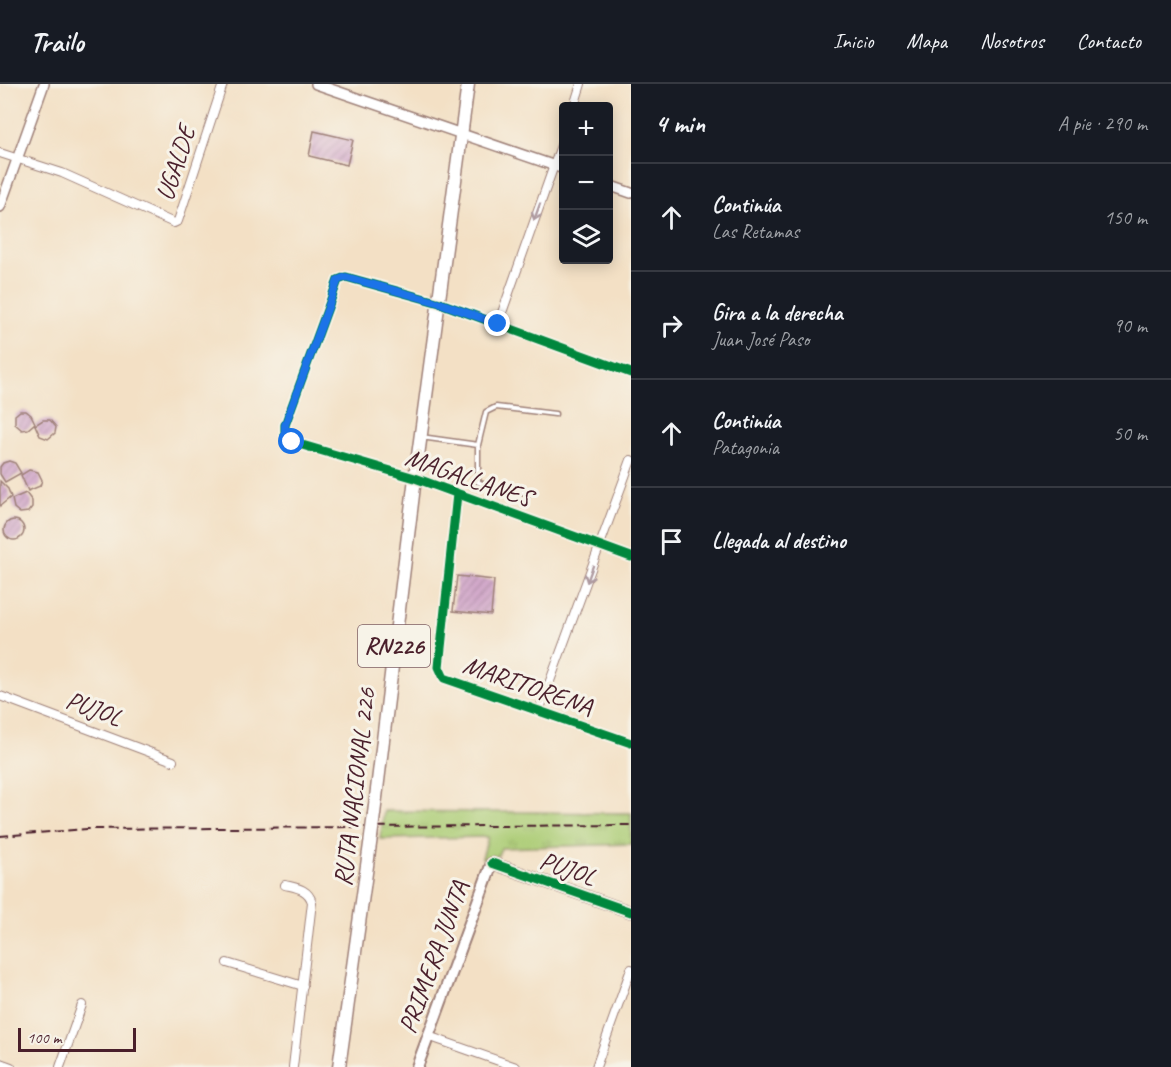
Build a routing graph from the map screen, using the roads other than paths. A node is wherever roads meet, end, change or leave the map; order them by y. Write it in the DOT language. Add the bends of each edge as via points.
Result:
graph roads {
  1 [pos="44,84"];
  2 [pos="223,84"];
  3 [pos="316,84"];
  4 [pos="468,84"];
  5 [pos="581,84"];
  6 [pos="575,102"];
  7 [pos="461,132"];
  8 [pos="0,153"];
  9 [pos="17,158"];
  10 [pos="559,167"];
  11 [pos="613,186"];
  12 [pos="631,193"];
  13 [pos="0,207"];
  14 [pos="440,303"];
  15 [pos="498,324"];
  16 [pos="631,373"];
  17 [pos="555,414"];
  18 [pos="421,437"];
  19 [pos="478,446"];
  20 [pos="631,460"];
  21 [pos="415,478"];
  22 [pos="529,493"];
  23 [pos="457,494"];
  24 [pos="601,546"];
  25 [pos="631,557"];
  26 [pos="0,696"];
  27 [pos="539,711"];
  28 [pos="631,743"];
  29 [pos="173,761"];
  30 [pos="492,863"];
  31 [pos="285,885"];
  32 [pos="631,912"];
  33 [pos="228,963"];
  34 [pos="631,969"];
  35 [pos="303,986"];
  36 [pos="82,1005"];
  37 [pos="428,1036"];
  38 [pos="0,1063"];
  39 [pos="11,1067"];
  40 [pos="60,1067"];
  41 [pos="293,1067"];
  42 [pos="339,1067"];
  43 [pos="417,1067"];
  44 [pos="516,1067"];
  45 [pos="596,1067"];
  1 -- 9 [label="street"];
  2 -- 9 [label="street, UGALDE" via="178,221 174,223 62,173"];
  3 -- 7 [label="street"];
  4 -- 7 [label="highway, RUTA NACIONAL 226 / RN226"];
  5 -- 6 [label="street"];
  7 -- 10 [label="street"];
  7 -- 14 [label="highway, RUTA NACIONAL 226 / RN226"];
  8 -- 9 [label="street"];
  9 -- 13 [label="street"];
  10 -- 15 [label="street, one-way"];
  11 -- 12 [label="street"];
  14 -- 15 [label="street"];
  14 -- 18 [label="highway, RUTA NACIONAL 226 / RN226"];
  14 -- 21 [label="street, MAGALLANES" via="346,277 338,280 285,425 285,435 292,442"];
  15 -- 16 [label="street"];
  17 -- 19 [label="lane" via="490,409"];
  18 -- 19 [label="lane"];
  18 -- 21 [label="highway, RUTA NACIONAL 226 / RN226"];
  19 -- 22 [label="lane" via="478,482"];
  20 -- 24 [label="street"];
  21 -- 23 [label="street, MAGALLANES"];
  21 -- 42 [label="highway, RUTA NACIONAL 226 / RN226, bridge"];
  23 -- 24 [label="street, MAGALLANES"];
  23 -- 27 [label="street, MARITORENA" via="439,668 444,678"];
  24 -- 25 [label="street, MAGALLANES"];
  24 -- 27 [label="street, one-way"];
  26 -- 29 [label="street, PUJOL"];
  27 -- 28 [label="street, MARITORENA"];
  30 -- 32 [label="main road, PUJOL"];
  30 -- 37 [label="main road, PRIMERA JUNTA"];
  31 -- 35 [label="street" via="302,889 312,902"];
  33 -- 35 [label="street"];
  34 -- 45 [label="street"];
  35 -- 41 [label="street"];
  36 -- 40 [label="street"];
  37 -- 43 [label="main road, PRIMERA JUNTA"];
  37 -- 44 [label="street"];
  38 -- 39 [label="street"];
}
